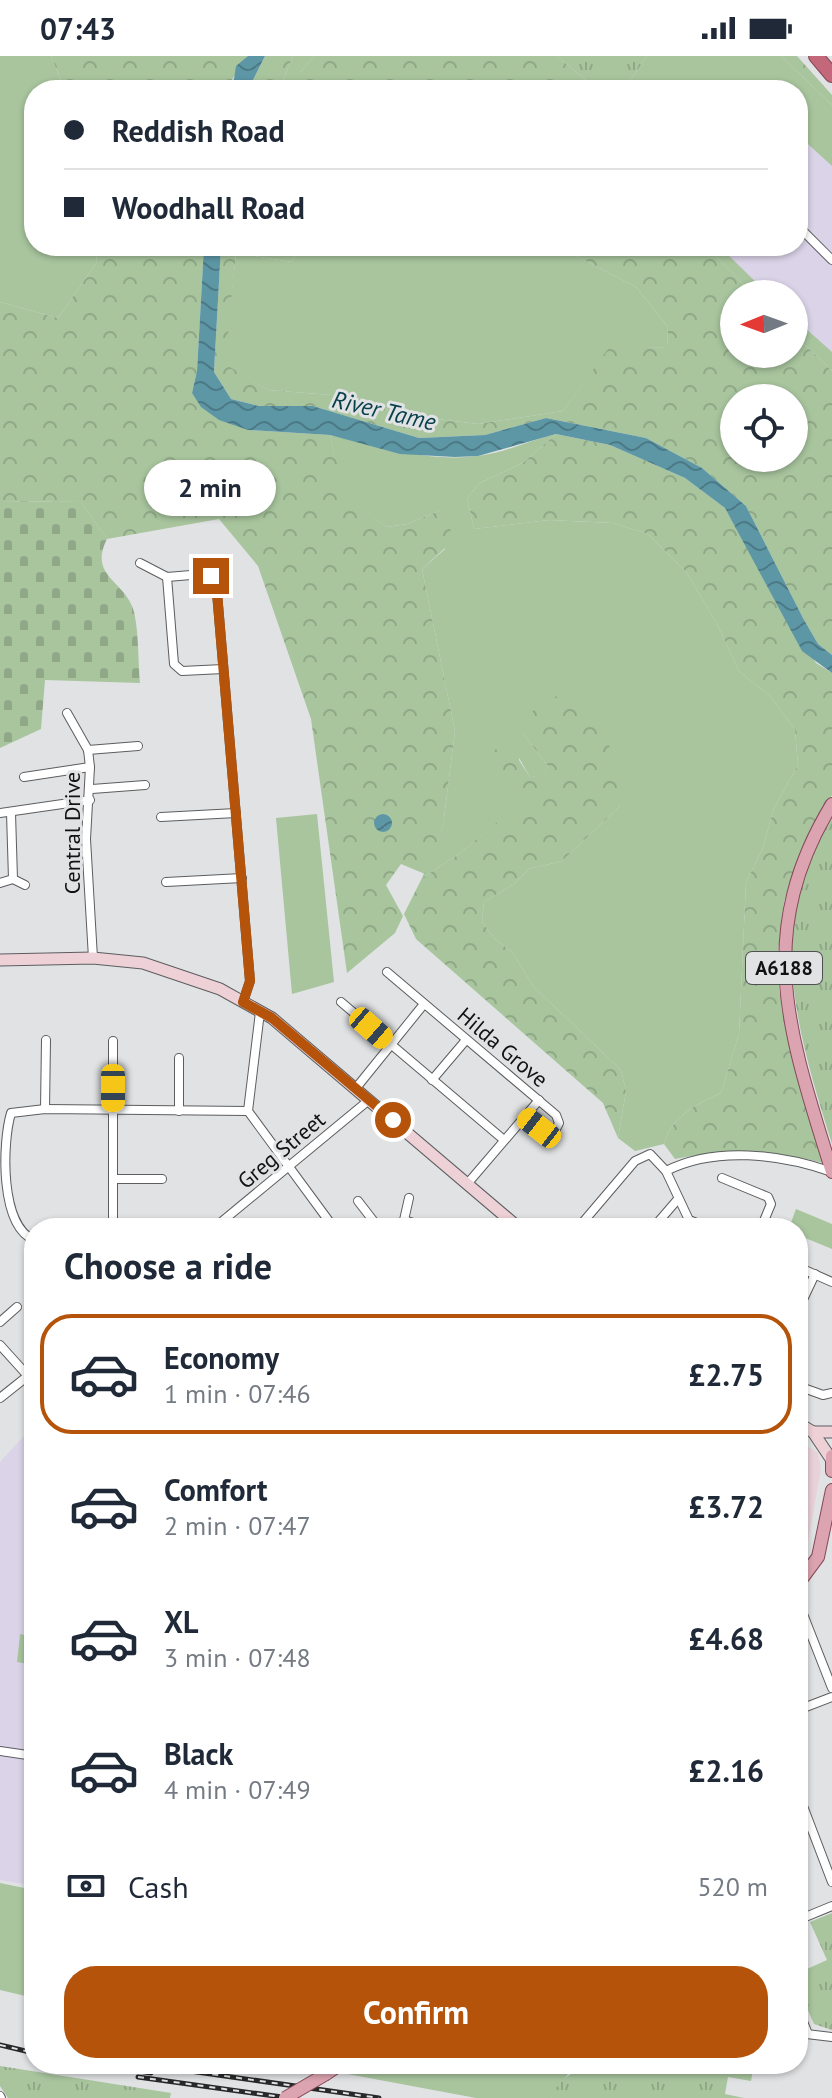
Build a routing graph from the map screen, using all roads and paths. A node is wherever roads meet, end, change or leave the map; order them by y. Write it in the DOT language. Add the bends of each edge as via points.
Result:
graph roads {
  1 [pos="816,56"];
  2 [pos="832,75"];
  3 [pos="808,236"];
  4 [pos="832,260"];
  5 [pos="140,563"];
  6 [pos="167,577"];
  7 [pos="223,669"];
  8 [pos="67,713"];
  9 [pos="138,746"];
  10 [pos="88,750"];
  11 [pos="90,767"];
  12 [pos="24,777"];
  13 [pos="145,785"];
  14 [pos="92,789"];
  15 [pos="90,800"];
  16 [pos="832,804"];
  17 [pos="0,813"];
  18 [pos="11,813"];
  19 [pos="236,813"];
  20 [pos="161,817"];
  21 [pos="242,878"];
  22 [pos="13,879"];
  23 [pos="166,882"];
  24 [pos="0,883"];
  25 [pos="25,885"];
  26 [pos="93,958"];
  27 [pos="0,960"];
  28 [pos="387,972"];
  29 [pos="243,1002"];
  30 [pos="341,1002"];
  31 [pos="424,1004"];
  32 [pos="260,1012"];
  33 [pos="46,1040"];
  34 [pos="466,1040"];
  35 [pos="113,1041"];
  36 [pos="391,1045"];
  37 [pos="179,1058"];
  38 [pos="432,1080"];
  39 [pos="356,1088"];
  40 [pos="369,1100"];
  41 [pos="539,1100"];
  42 [pos="45,1109"];
  43 [pos="113,1111"];
  44 [pos="179,1111"];
  45 [pos="248,1111"];
  46 [pos="524,1117"];
  47 [pos="504,1140"];
  48 [pos="290,1166"];
  49 [pos="666,1171"];
  50 [pos="832,1172"];
  51 [pos="3,1174"];
  52 [pos="722,1178"];
  53 [pos="113,1179"];
  54 [pos="162,1179"];
  55 [pos="468,1183"];
  56 [pos="409,1198"];
  57 [pos="678,1199"];
  58 [pos="358,1201"];
  59 [pos="110,1218"];
  60 [pos="226,1218"];
  61 [pos="327,1218"];
  62 [pos="371,1218"];
  63 [pos="404,1218"];
  64 [pos="508,1218"];
  65 [pos="587,1218"];
  66 [pos="662,1218"];
  67 [pos="688,1218"];
  68 [pos="765,1218"];
  69 [pos="24,1234"];
  70 [pos="808,1271"];
  71 [pos="815,1274"];
  72 [pos="832,1282"];
  73 [pos="808,1289"];
  74 [pos="17,1307"];
  75 [pos="0,1322"];
  76 [pos="0,1345"];
  77 [pos="24,1367"];
  78 [pos="24,1379"];
  79 [pos="0,1398"];
  80 [pos="808,1429"];
  81 [pos="813,1432"];
  82 [pos="832,1432"];
  83 [pos="832,1458"];
  84 [pos="832,1471"];
  85 [pos="832,1490"];
  86 [pos="829,1526"];
  87 [pos="808,1571"];
  88 [pos="808,1625"];
  89 [pos="832,1656"];
  90 [pos="821,1660"];
  91 [pos="832,1688"];
  92 [pos="832,1697"];
  93 [pos="808,1706"];
  94 [pos="0,1751"];
  95 [pos="24,1755"];
  96 [pos="808,1819"];
  97 [pos="832,1882"];
  98 [pos="832,1906"];
  99 [pos="808,1916"];
  100 [pos="808,2034"];
  101 [pos="832,2037"];
  102 [pos="323,2074"];
  103 [pos="285,2098"];
  1 -- 2 [label="highway"];
  3 -- 4 [label="street"];
  5 -- 6 [label="street"];
  6 -- 7 [label="street" via="174,664 182,671"];
  6 -- 7 [label="street" via="211,576 216,581"];
  7 -- 19 [label="street"];
  8 -- 10 [label="street, Central Drive"];
  9 -- 10 [label="street"];
  10 -- 11 [label="street, Central Drive"];
  11 -- 12 [label="street"];
  11 -- 14 [label="street, Central Drive"];
  13 -- 14 [label="street"];
  14 -- 15 [label="street, Central Drive"];
  15 -- 18 [label="street"];
  15 -- 26 [label="street, Central Drive" via="86,839"];
  16 -- 50 [label="main road, A6188" via="800,866 784,941 788,1013"];
  17 -- 18 [label="street"];
  18 -- 22 [label="street"];
  19 -- 20 [label="street"];
  19 -- 21 [label="street"];
  21 -- 23 [label="street"];
  21 -- 29 [label="street" via="250,981"];
  22 -- 24 [label="street"];
  22 -- 25 [label="street"];
  26 -- 27 [label="main road"];
  26 -- 29 [label="main road" via="143,963 186,975"];
  28 -- 31 [label="street, Hilda Grove"];
  29 -- 32 [label="main road"];
  30 -- 36 [label="street"];
  31 -- 34 [label="street, Hilda Grove"];
  31 -- 36 [label="street"];
  32 -- 39 [label="main road"];
  32 -- 45 [label="street"];
  33 -- 42 [label="street"];
  34 -- 38 [label="street"];
  34 -- 41 [label="street, Hilda Grove"];
  35 -- 43 [label="street"];
  36 -- 38 [label="street"];
  36 -- 39 [label="street"];
  37 -- 44 [label="street"];
  38 -- 47 [label="street"];
  39 -- 40 [label="main road"];
  40 -- 48 [label="street, Greg Street"];
  40 -- 55 [label="main road"];
  41 -- 46 [label="street"];
  41 -- 46 [label="street, Hilda Grove" via="556,1115 555,1131 547,1133"];
  42 -- 43 [label="street"];
  42 -- 51 [label="street" via="11,1113"];
  43 -- 44 [label="street"];
  43 -- 53 [label="street"];
  44 -- 45 [label="street"];
  45 -- 48 [label="street"];
  46 -- 47 [label="street"];
  47 -- 55 [label="street"];
  48 -- 60 [label="street, Greg Street"];
  48 -- 61 [label="street"];
  49 -- 50 [label="street" via="703,1157 735,1156"];
  49 -- 57 [label="street"];
  49 -- 65 [label="street" via="657,1157 642,1156"];
  51 -- 69 [label="street" via="7,1207"];
  52 -- 68 [label="street" via="768,1197"];
  53 -- 54 [label="street"];
  53 -- 59 [label="street"];
  55 -- 64 [label="main road"];
  56 -- 63 [label="street"];
  57 -- 66 [label="street"];
  57 -- 67 [label="street"];
  58 -- 62 [label="street"];
  70 -- 71 [label="street"];
  71 -- 72 [label="street"];
  71 -- 73 [label="street"];
  74 -- 75 [label="street"];
  76 -- 77 [label="street"];
  78 -- 79 [label="street"];
  80 -- 81 [label="main road"];
  81 -- 82 [label="main road"];
  81 -- 83 [label="main road"];
  83 -- 84 [label="main road"];
  85 -- 86 [label="main road"];
  86 -- 87 [label="main road"];
  88 -- 90 [label="street"];
  89 -- 90 [label="street"];
  90 -- 91 [label="street"];
  92 -- 93 [label="street"];
  94 -- 95 [label="street"];
  96 -- 97 [label="street"];
  98 -- 99 [label="street"];
  100 -- 101 [label="street"];
  102 -- 103 [label="main road, bridge"];
}
